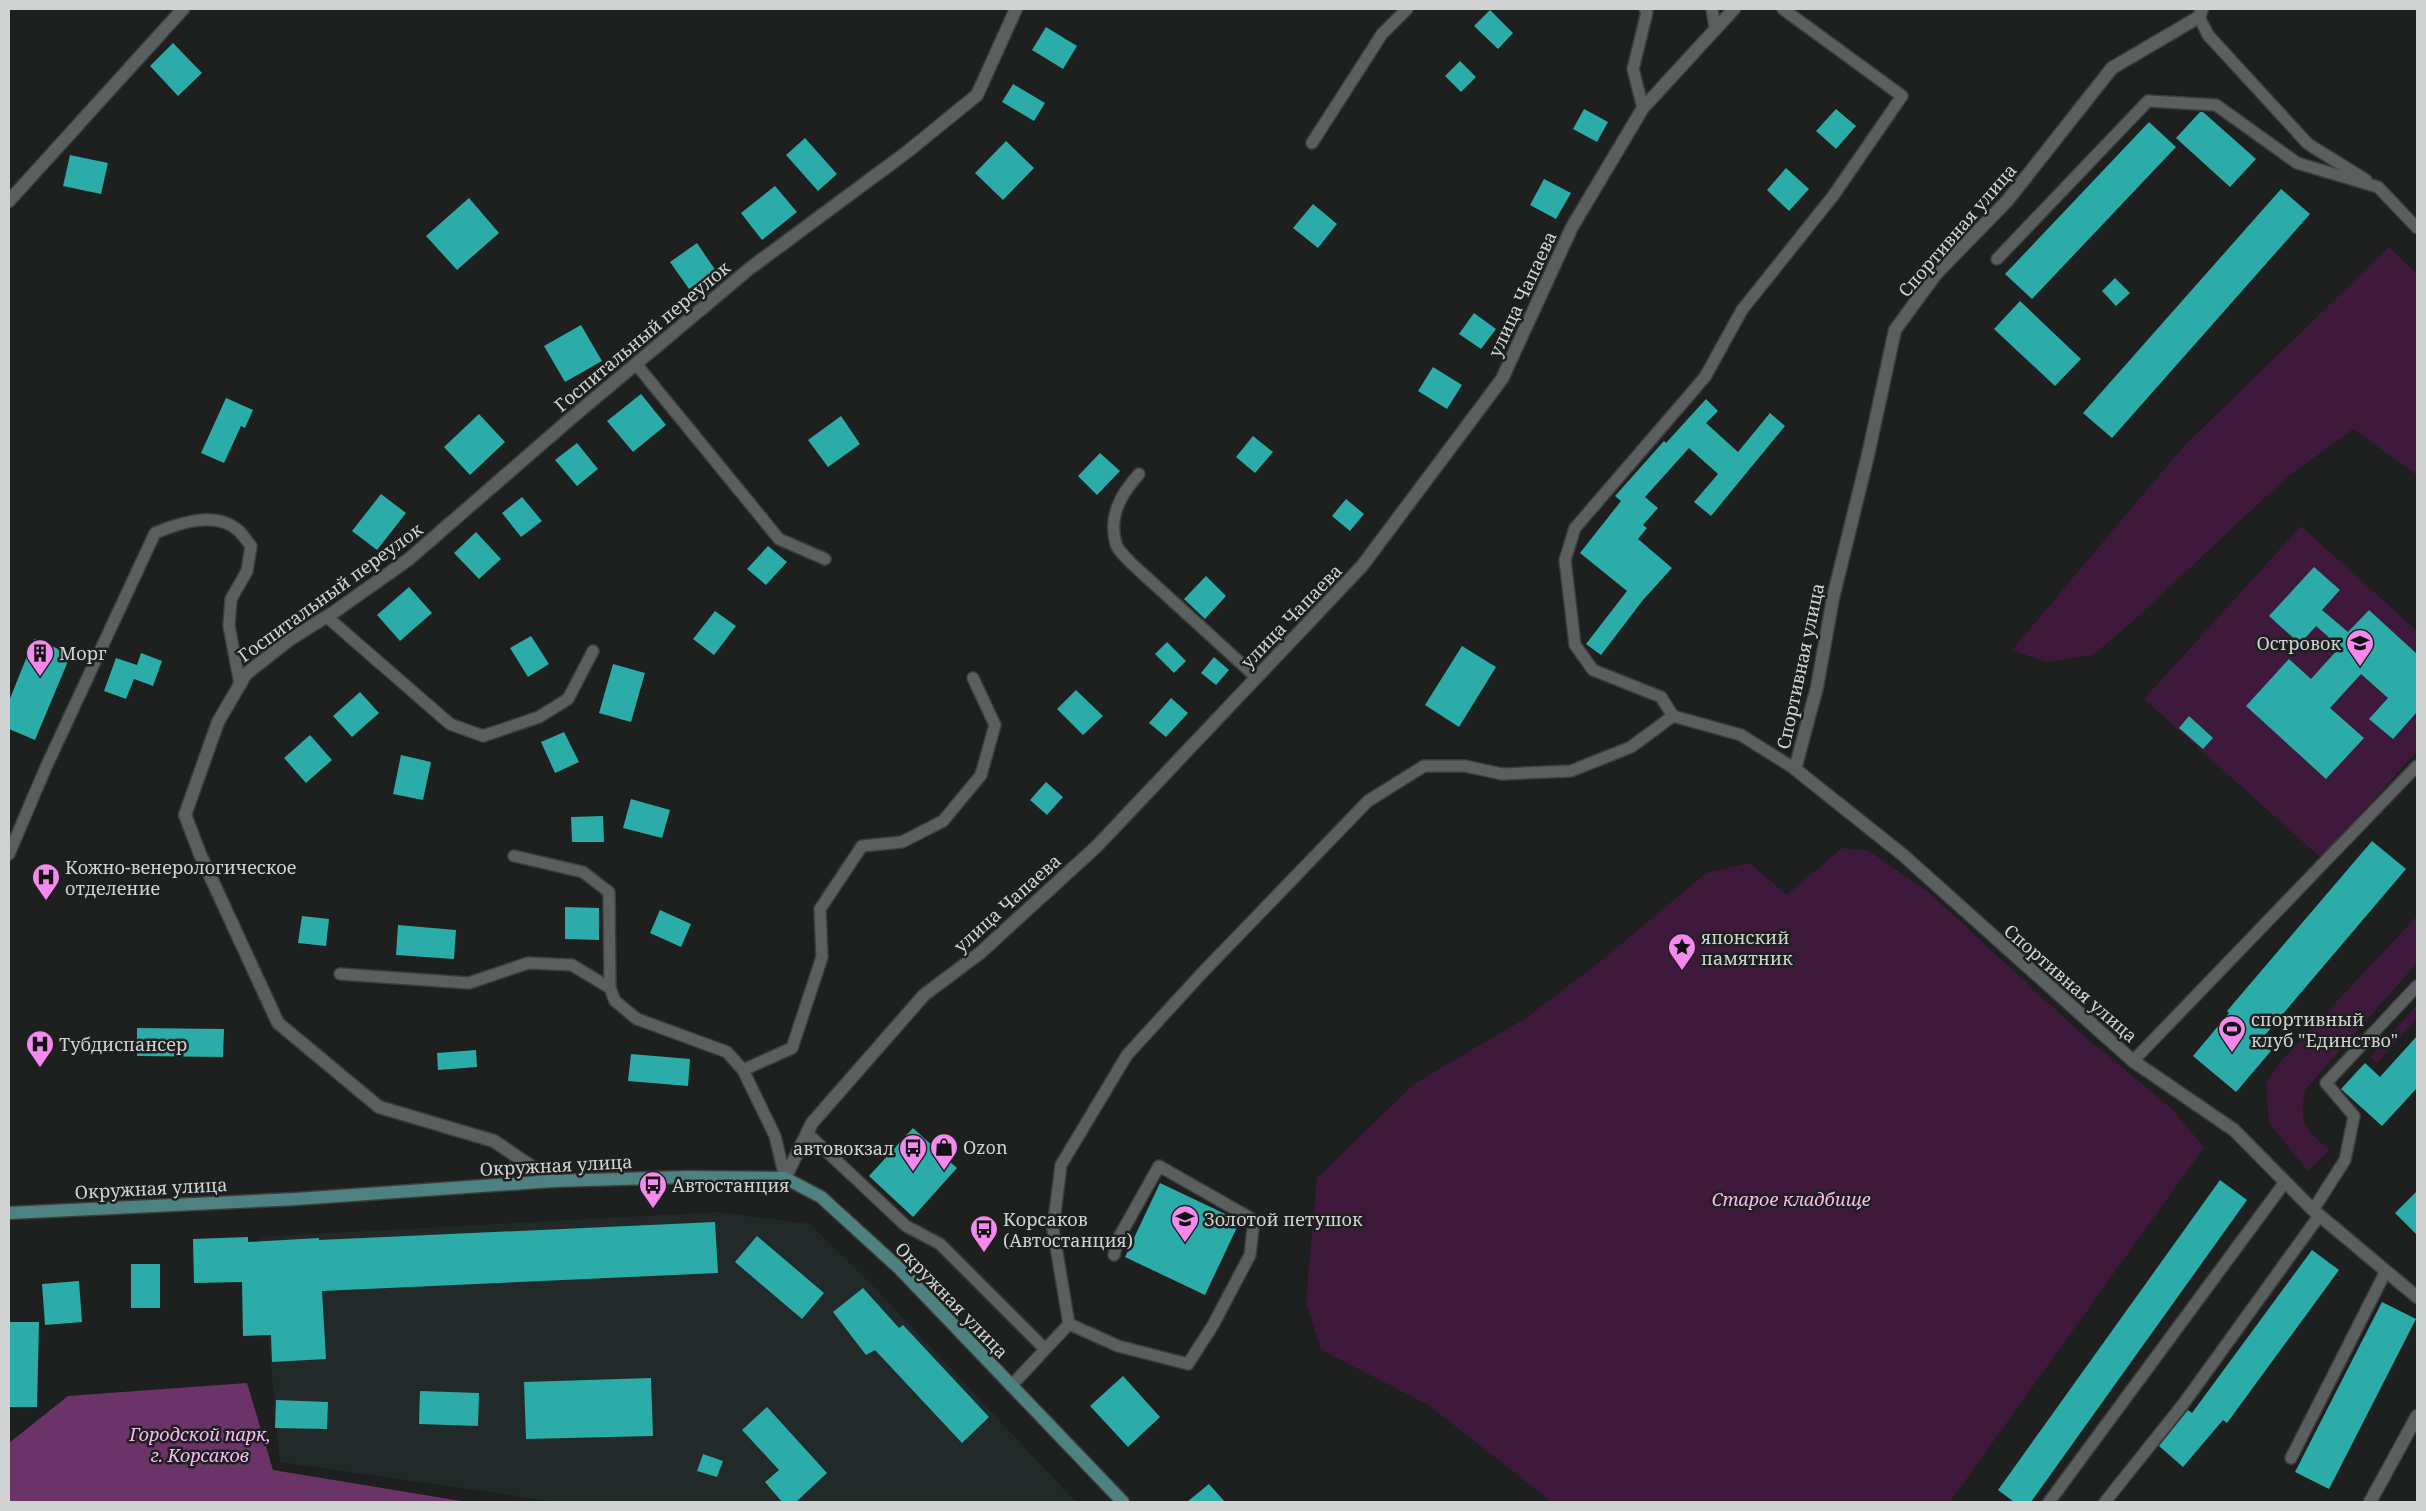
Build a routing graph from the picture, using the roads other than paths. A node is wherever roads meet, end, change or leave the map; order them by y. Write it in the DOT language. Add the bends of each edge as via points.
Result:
graph roads {
  1 [pos="183,9"];
  2 [pos="1016,9"];
  3 [pos="1407,9"];
  4 [pos="1645,9"];
  5 [pos="1712,9"];
  6 [pos="1734,9"];
  7 [pos="1783,9"];
  8 [pos="2201,13"];
  9 [pos="1715,28"];
  10 [pos="1643,108"];
  11 [pos="1312,143"];
  12 [pos="2378,188"];
  13 [pos="9,201"];
  14 [pos="2417,228"];
  15 [pos="1997,259"];
  16 [pos="636,364"];
  17 [pos="1138,474"];
  18 [pos="825,559"];
  19 [pos="327,617"];
  20 [pos="593,651"];
  21 [pos="1256,677"];
  22 [pos="973,678"];
  23 [pos="240,684"];
  24 [pos="1674,716"];
  25 [pos="2417,766"];
  26 [pos="1795,769"];
  27 [pos="9,854"];
  28 [pos="514,856"];
  29 [pos="340,974"];
  30 [pos="2417,986"];
  31 [pos="610,988"];
  32 [pos="2133,1061"];
  33 [pos="744,1070"];
  34 [pos="807,1133"];
  35 [pos="785,1178"];
  36 [pos="553,1181"];
  37 [pos="2285,1182"];
  38 [pos="9,1213"];
  39 [pos="2316,1213"];
  40 [pos="1114,1255"];
  41 [pos="2386,1271"];
  42 [pos="2417,1297"];
  43 [pos="1069,1324"];
  44 [pos="1045,1350"];
  45 [pos="1012,1386"];
  46 [pos="2417,1416"];
  47 [pos="2292,1458"];
  48 [pos="1123,1502"];
  49 [pos="2049,1502"];
  50 [pos="2105,1502"];
  51 [pos="2370,1502"];
  1 -- 13 [label="street"];
  2 -- 16 [label="street, Госпитальный переулок" via="977,95 907,152 749,269"];
  3 -- 11 [label="lane" via="1382,34"];
  4 -- 10 [label="lane" via="1647,12 1633,68"];
  5 -- 9 [label="lane"];
  6 -- 9 [label="street, улица Чапаева"];
  7 -- 24 [label="lane" via="1902,96 1833,196 1742,310 1705,377 1575,528 1565,560 1575,646 1593,670 1660,698"];
  8 -- 12 [label="lane" via="2208,35 2308,144"];
  8 -- 26 [label="street, Спортивная улица" via="2112,68 2007,201 1936,274 1895,330 1832,598 1817,687"];
  9 -- 10 [label="street, улица Чапаева"];
  10 -- 21 [label="street, улица Чапаева" via="1572,227 1502,379 1362,566"];
  12 -- 14 [label="lane"];
  12 -- 15 [label="lane" via="2297,163 2216,105 2148,101"];
  16 -- 18 [label="lane" via="779,539"];
  16 -- 19 [label="street, Госпитальный переулок" via="409,560"];
  17 -- 21 [label="lane" via="1122,492 1113,518 1116,546"];
  19 -- 20 [label="lane" via="450,724 483,736 539,717 568,699"];
  19 -- 23 [label="street, Госпитальный переулок" via="281,645 246,674"];
  21 -- 34 [label="street, улица Чапаева" via="1097,846 980,953 924,995 812,1123"];
  22 -- 33 [label="lane" via="995,725 981,775 943,821 902,842 862,846 820,909 822,956 792,1048"];
  23 -- 27 [label="lane" via="230,626 231,599 246,571 251,546 238,530 216,520 192,521 155,533"];
  23 -- 36 [label="street, Госпитальный переулок" via="218,722 186,815 200,854 278,1023 380,1107 494,1141"];
  24 -- 26 [label="lane" via="1741,735"];
  24 -- 43 [label="lane" via="1631,747 1571,771 1502,774 1465,766 1424,766 1368,801 1202,972 1127,1055 1061,1165 1053,1229"];
  25 -- 32 [label="lane"];
  26 -- 32 [label="street, Спортивная улица" via="1903,855"];
  28 -- 31 [label="lane" via="583,872 609,892"];
  29 -- 31 [label="lane" via="469,983 528,963 572,965"];
  30 -- 39 [label="lane" via="2326,1083 2354,1116 2346,1160"];
  31 -- 33 [label="lane" via="615,1002 637,1018 727,1052"];
  32 -- 37 [label="street, Спортивная улица" via="2234,1130"];
  33 -- 35 [label="lane" via="775,1136"];
  34 -- 35 [label="street, улица Чапаева"];
  34 -- 44 [label="lane" via="906,1226 940,1244"];
  35 -- 36 [label="main road, Окружная улица"];
  35 -- 45 [label="main road, Окружная улица" via="821,1197 893,1262"];
  36 -- 38 [label="main road, Окружная улица" via="296,1199"];
  37 -- 39 [label="street, Спортивная улица"];
  37 -- 49 [label="lane"];
  39 -- 41 [label="street, Спортивная улица"];
  39 -- 50 [label="lane" via="2184,1403"];
  40 -- 43 [label="lane" via="1118,1239 1159,1166 1254,1220 1250,1255 1188,1364 1118,1346"];
  41 -- 42 [label="street, Спортивная улица"];
  41 -- 47 [label="lane"];
  43 -- 44 [label="lane"];
  44 -- 45 [label="lane"];
  45 -- 48 [label="main road, Окружная улица"];
  46 -- 51 [label="street"];
}
